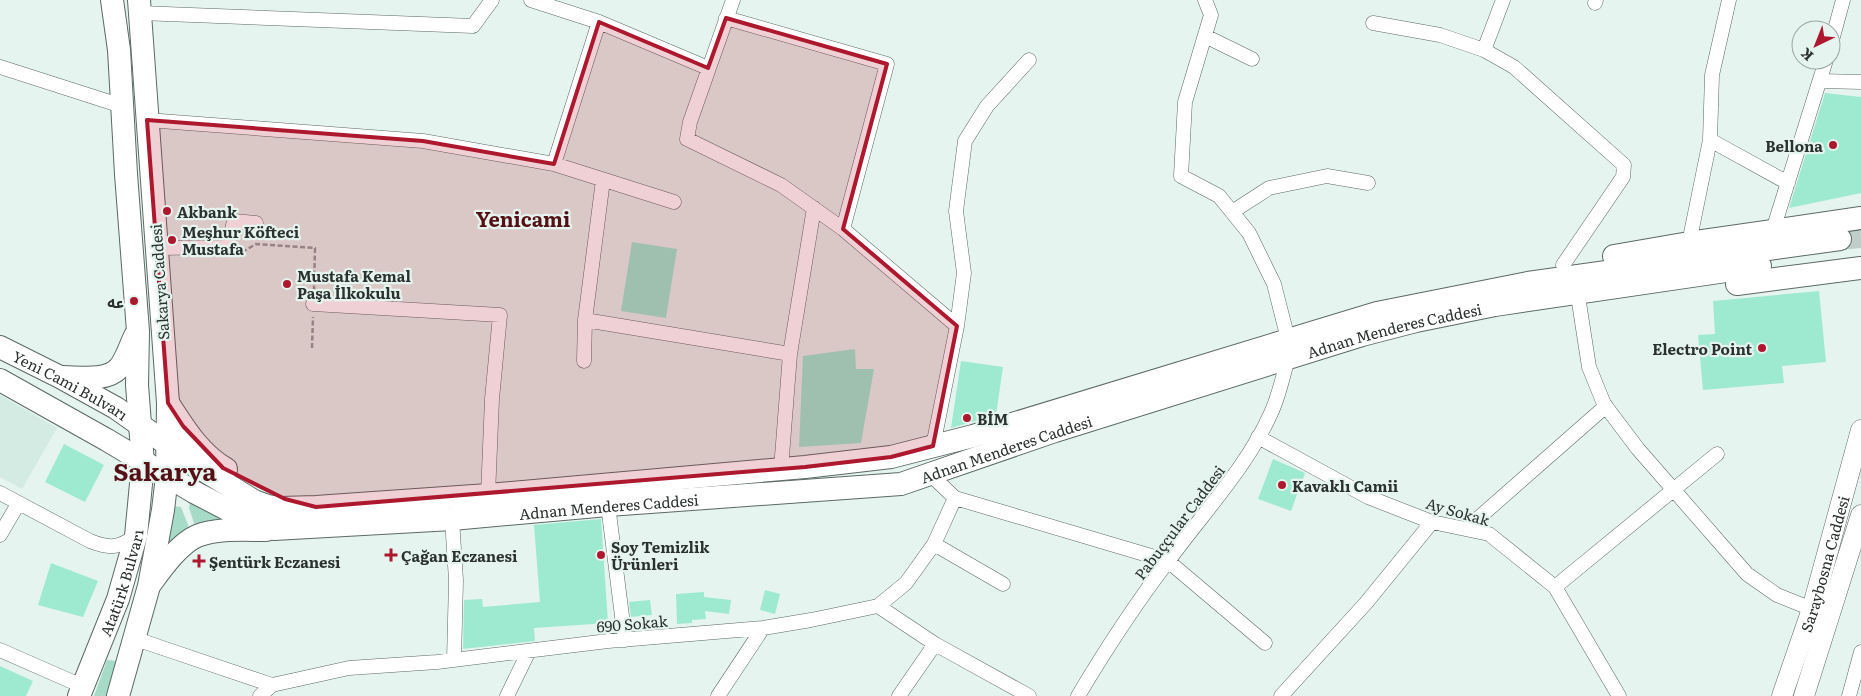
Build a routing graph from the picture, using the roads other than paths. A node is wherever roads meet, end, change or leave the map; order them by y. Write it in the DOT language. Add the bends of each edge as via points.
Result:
graph roads {
  1 [pos="112,0"];
  2 [pos="492,0"];
  3 [pos="531,0"];
  4 [pos="733,0"];
  5 [pos="1205,0"];
  6 [pos="1503,0"];
  7 [pos="1729,0"];
  8 [pos="1843,0"];
  9 [pos="140,7"];
  10 [pos="726,18"];
  11 [pos="1838,20"];
  12 [pos="599,22"];
  13 [pos="1373,23"];
  14 [pos="1205,36"];
  15 [pos="1484,50"];
  16 [pos="1252,59"];
  17 [pos="1029,60"];
  18 [pos="0,67"];
  19 [pos="708,68"];
  20 [pos="1824,70"];
  21 [pos="1821,81"];
  22 [pos="1861,82"];
  23 [pos="122,106"];
  24 [pos="148,120"];
  25 [pos="1710,140"];
  26 [pos="554,164"];
  27 [pos="602,180"];
  28 [pos="1368,183"];
  29 [pos="1788,183"];
  30 [pos="674,202"];
  31 [pos="814,208"];
  32 [pos="1232,212"];
  33 [pos="1858,219"];
  34 [pos="256,224"];
  35 [pos="843,229"];
  36 [pos="1773,230"];
  37 [pos="1689,243"];
  38 [pos="157,248"];
  39 [pos="1854,262"];
  40 [pos="1563,265"];
  41 [pos="1528,283"];
  42 [pos="1568,296"];
  43 [pos="314,304"];
  44 [pos="585,320"];
  45 [pos="957,326"];
  46 [pos="138,331"];
  47 [pos="0,347"];
  48 [pos="1288,349"];
  49 [pos="790,354"];
  50 [pos="584,361"];
  51 [pos="60,377"];
  52 [pos="0,380"];
  53 [pos="168,403"];
  54 [pos="1606,406"];
  55 [pos="141,425"];
  56 [pos="1861,430"];
  57 [pos="1258,437"];
  58 [pos="116,445"];
  59 [pos="168,445"];
  60 [pos="933,446"];
  61 [pos="1717,454"];
  62 [pos="143,463"];
  63 [pos="781,469"];
  64 [pos="931,475"];
  65 [pos="167,476"];
  66 [pos="141,488"];
  67 [pos="1674,490"];
  68 [pos="0,493"];
  69 [pos="488,494"];
  70 [pos="954,498"];
  71 [pos="18,504"];
  72 [pos="608,505"];
  73 [pos="316,507"];
  74 [pos="1861,515"];
  75 [pos="452,519"];
  76 [pos="1432,522"];
  77 [pos="274,529"];
  78 [pos="1466,529"];
  79 [pos="0,535"];
  80 [pos="136,536"];
  81 [pos="934,544"];
  82 [pos="1168,561"];
  83 [pos="1003,584"];
  84 [pos="149,586"];
  85 [pos="1555,587"];
  86 [pos="878,606"];
  87 [pos="1812,609"];
  88 [pos="763,628"];
  89 [pos="134,638"];
  90 [pos="625,640"];
  91 [pos="1265,643"];
  92 [pos="935,644"];
  93 [pos="0,650"];
  94 [pos="529,651"];
  95 [pos="1861,652"];
  96 [pos="454,660"];
  97 [pos="272,685"];
  98 [pos="81,691"];
  99 [pos="118,696"];
  100 [pos="260,696"];
  101 [pos="507,696"];
  102 [pos="718,696"];
  103 [pos="899,696"];
  104 [pos="1029,696"];
  105 [pos="1078,696"];
  106 [pos="1281,696"];
  107 [pos="1619,696"];
  108 [pos="1782,696"];
  109 [pos="1804,696"];
  110 [pos="1849,696"];
  1 -- 23 [label="main road, Sakarya Caddesi"];
  2 -- 9 [label="street" via="473,26"];
  3 -- 12 [label="street"];
  4 -- 10 [label="street"];
  5 -- 14 [label="street" via="1211,15"];
  6 -- 15 [label="street"];
  7 -- 25 [label="street" via="1712,75"];
  8 -- 11 [label="street"];
  9 -- 24 [label="main road, Sakarya Caddesi"];
  10 -- 19 [label="street"];
  10 -- 35 [label="street" via="887,64"];
  12 -- 19 [label="street"];
  12 -- 26 [label="street"];
  13 -- 15 [label="street" via="1440,35"];
  14 -- 16 [label="street"];
  14 -- 32 [label="street" via="1185,102 1181,176 1219,196"];
  15 -- 40 [label="street" via="1514,67 1624,165 1623,177"];
  17 -- 45 [label="street" via="987,106 965,141 956,211 964,273"];
  18 -- 23 [label="street"];
  19 -- 31 [label="street" via="687,139 781,185"];
  20 -- 21 [label="street"];
  21 -- 22 [label="street"];
  21 -- 29 [label="street"];
  23 -- 46 [label="main road, Sakarya Caddesi"];
  24 -- 26 [label="street" via="423,141"];
  24 -- 38 [label="main road, Sakarya Caddesi"];
  25 -- 29 [label="street"];
  25 -- 37 [label="street"];
  26 -- 27 [label="street"];
  27 -- 30 [label="street"];
  27 -- 44 [label="street"];
  28 -- 32 [label="street" via="1328,176 1269,188"];
  29 -- 36 [label="street"];
  31 -- 35 [label="street"];
  31 -- 49 [label="street"];
  32 -- 48 [label="street" via="1249,234 1274,284"];
  33 -- 36 [label="main road"];
  34 -- 38 [label="street" via="234,221 228,247"];
  35 -- 45 [label="street"];
  36 -- 37 [label="main road"];
  37 -- 40 [label="main road"];
  38 -- 53 [label="main road, Sakarya Caddesi"];
  39 -- 41 [label="main road, Adnan Menderes Caddesi"];
  39 -- 42 [label="main road, Adnan Menderes Caddesi"];
  40 -- 41 [label="main road"];
  41 -- 48 [label="main road, Adnan Menderes Caddesi" via="1377,313"];
  42 -- 48 [label="main road, Adnan Menderes Caddesi" via="1416,321"];
  42 -- 54 [label="street" via="1589,367"];
  43 -- 69 [label="street" via="500,315"];
  44 -- 49 [label="street"];
  44 -- 50 [label="street"];
  45 -- 60 [label="street"];
  46 -- 51 [label="main road" via="120,367 113,373"];
  46 -- 55 [label="main road, Sakarya Caddesi" via="137,384"];
  47 -- 51 [label="main road, Yeni Cami Bulvarı"];
  48 -- 57 [label="street, Pabuççular Caddesi" via="1272,412"];
  48 -- 60 [label="main road, Adnan Menderes Caddesi" via="1254,351"];
  48 -- 64 [label="main road, Adnan Menderes Caddesi"];
  49 -- 63 [label="street"];
  51 -- 55 [label="main road, Yeni Cami Bulvarı"];
  52 -- 58 [label="main road, Yeni Cami Bulvarı"];
  53 -- 59 [label="main road, Sakarya Caddesi"];
  53 -- 73 [label="main road" via="201,448 223,468 285,499"];
  54 -- 67 [label="street"];
  54 -- 78 [label="street"];
  55 -- 59 [label="main road, Yeni Cami Bulvarı"];
  55 -- 62 [label="main road, Sakarya Caddesi"];
  56 -- 87 [label="main road, Saraybosna Caddesi"];
  57 -- 76 [label="street, Ay Sokak" via="1368,497"];
  57 -- 82 [label="street, Pabuççular Caddesi" via="1238,470"];
  58 -- 62 [label="main road, Yeni Cami Bulvarı"];
  58 -- 66 [label="main road" via="134,468"];
  59 -- 65 [label="main road, Atatürk Bulvarı"];
  59 -- 73 [label="main road, Adnan Menderes Caddesi" via="254,501 281,508"];
  60 -- 63 [label="main road, Adnan Menderes Caddesi" via="891,457"];
  61 -- 67 [label="street"];
  62 -- 65 [label="main road, Yeni Cami Bulvarı"];
  62 -- 66 [label="main road, Atatürk Bulvarı"];
  63 -- 69 [label="main road, Adnan Menderes Caddesi"];
  64 -- 70 [label="street"];
  64 -- 72 [label="main road, Adnan Menderes Caddesi" via="901,484"];
  65 -- 77 [label="main road, Adnan Menderes Caddesi" via="244,518"];
  65 -- 84 [label="main road, Atatürk Bulvarı"];
  66 -- 80 [label="main road, Atatürk Bulvarı"];
  67 -- 85 [label="street"];
  67 -- 87 [label="street" via="1747,574 1777,595"];
  68 -- 71 [label="street"];
  69 -- 73 [label="main road, Adnan Menderes Caddesi"];
  70 -- 81 [label="street, 690 Sokak"];
  70 -- 82 [label="street"];
  71 -- 79 [label="street"];
  71 -- 80 [label="street" via="103,546 124,544"];
  72 -- 75 [label="main road, Adnan Menderes Caddesi"];
  72 -- 90 [label="street"];
  74 -- 109 [label="main road, Saraybosna Caddesi"];
  75 -- 77 [label="main road, Adnan Menderes Caddesi"];
  75 -- 96 [label="street" via="456,580"];
  76 -- 78 [label="street, Ay Sokak"];
  76 -- 106 [label="street" via="1366,603"];
  77 -- 84 [label="main road" via="215,531 196,537 166,563"];
  78 -- 85 [label="street, Ay Sokak" via="1488,534"];
  80 -- 98 [label="main road, Atatürk Bulvarı" via="118,599"];
  81 -- 83 [label="street"];
  81 -- 86 [label="street, 690 Sokak" via="906,582"];
  82 -- 91 [label="street"];
  82 -- 105 [label="street, Pabuççular Caddesi"];
  84 -- 89 [label="main road, Atatürk Bulvarı"];
  85 -- 107 [label="street, Ay Sokak"];
  86 -- 88 [label="street, 690 Sokak"];
  86 -- 92 [label="street"];
  87 -- 108 [label="main road, Saraybosna Caddesi"];
  88 -- 90 [label="street, 690 Sokak"];
  88 -- 102 [label="street"];
  89 -- 97 [label="street"];
  89 -- 99 [label="main road, Atatürk Bulvarı"];
  90 -- 94 [label="street, 690 Sokak"];
  92 -- 103 [label="street"];
  92 -- 104 [label="street"];
  93 -- 98 [label="street"];
  94 -- 96 [label="street, 690 Sokak"];
  94 -- 101 [label="street"];
  95 -- 110 [label="street"];
  96 -- 97 [label="street, 690 Sokak" via="349,668"];
  97 -- 100 [label="street"];
}
